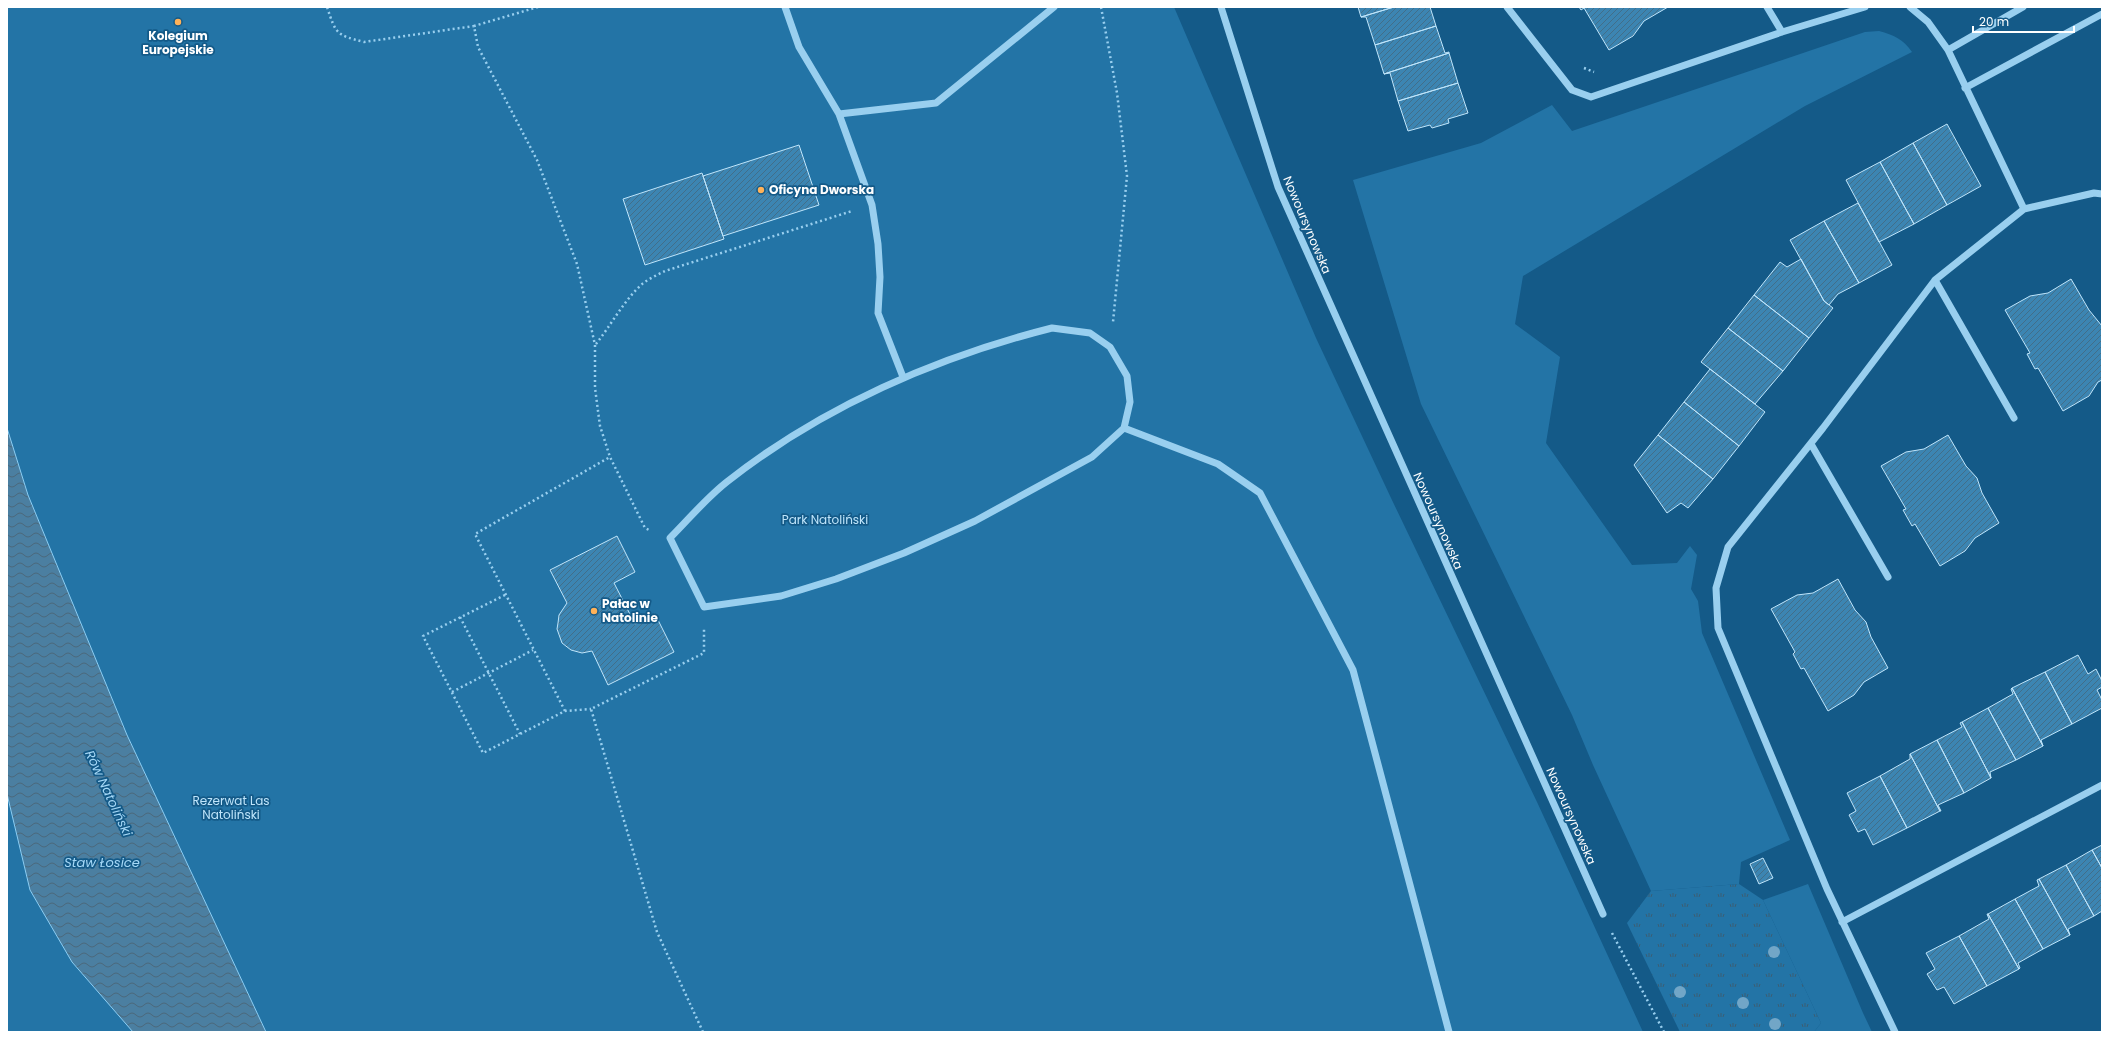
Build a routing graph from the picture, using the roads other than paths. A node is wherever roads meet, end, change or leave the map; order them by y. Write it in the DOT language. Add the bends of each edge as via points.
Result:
graph roads {
  1 [pos="785,7"];
  2 [pos="1054,7"];
  3 [pos="1221,7"];
  4 [pos="1508,7"];
  5 [pos="1767,7"];
  6 [pos="1865,7"];
  7 [pos="1910,7"];
  8 [pos="2024,7"];
  9 [pos="2102,14"];
  10 [pos="1782,32"];
  11 [pos="1948,50"];
  12 [pos="1965,88"];
  13 [pos="839,114"];
  14 [pos="2102,194"];
  15 [pos="2024,209"];
  16 [pos="1935,280"];
  17 [pos="903,377"];
  18 [pos="2014,418"];
  19 [pos="1124,428"];
  20 [pos="1811,444"];
  21 [pos="1888,577"];
  22 [pos="2102,784"];
  23 [pos="1603,914"];
  24 [pos="1842,922"];
  25 [pos="1449,1032"];
  26 [pos="1895,1032"];
  1 -- 13 [label="street" via="799,46"];
  2 -- 13 [label="street" via="936,103"];
  3 -- 23 [label="street, Nowoursynowska" via="1278,187"];
  4 -- 10 [label="street" via="1572,90 1590,97"];
  5 -- 10 [label="street"];
  6 -- 10 [label="street"];
  7 -- 11 [label="street" via="1928,22"];
  8 -- 11 [label="street"];
  9 -- 12 [label="street"];
  11 -- 12 [label="street"];
  12 -- 15 [label="street"];
  13 -- 17 [label="street" via="872,205 879,251 878,313"];
  14 -- 15 [label="street" via="2094,193"];
  15 -- 16 [label="street"];
  16 -- 18 [label="street"];
  16 -- 20 [label="street"];
  17 -- 19 [label="street" via="998,342 1052,328 1090,333 1110,347 1127,376 1130,402"];
  17 -- 19 [label="street" via="774,448 727,482 670,538 704,607 781,596 836,579 904,553 975,521 1048,483 1092,457"];
  19 -- 25 [label="street" via="1218,464 1260,494 1353,670"];
  20 -- 21 [label="street"];
  20 -- 24 [label="street" via="1728,547 1716,588 1718,628"];
  22 -- 24 [label="street"];
  24 -- 26 [label="street"];
}
